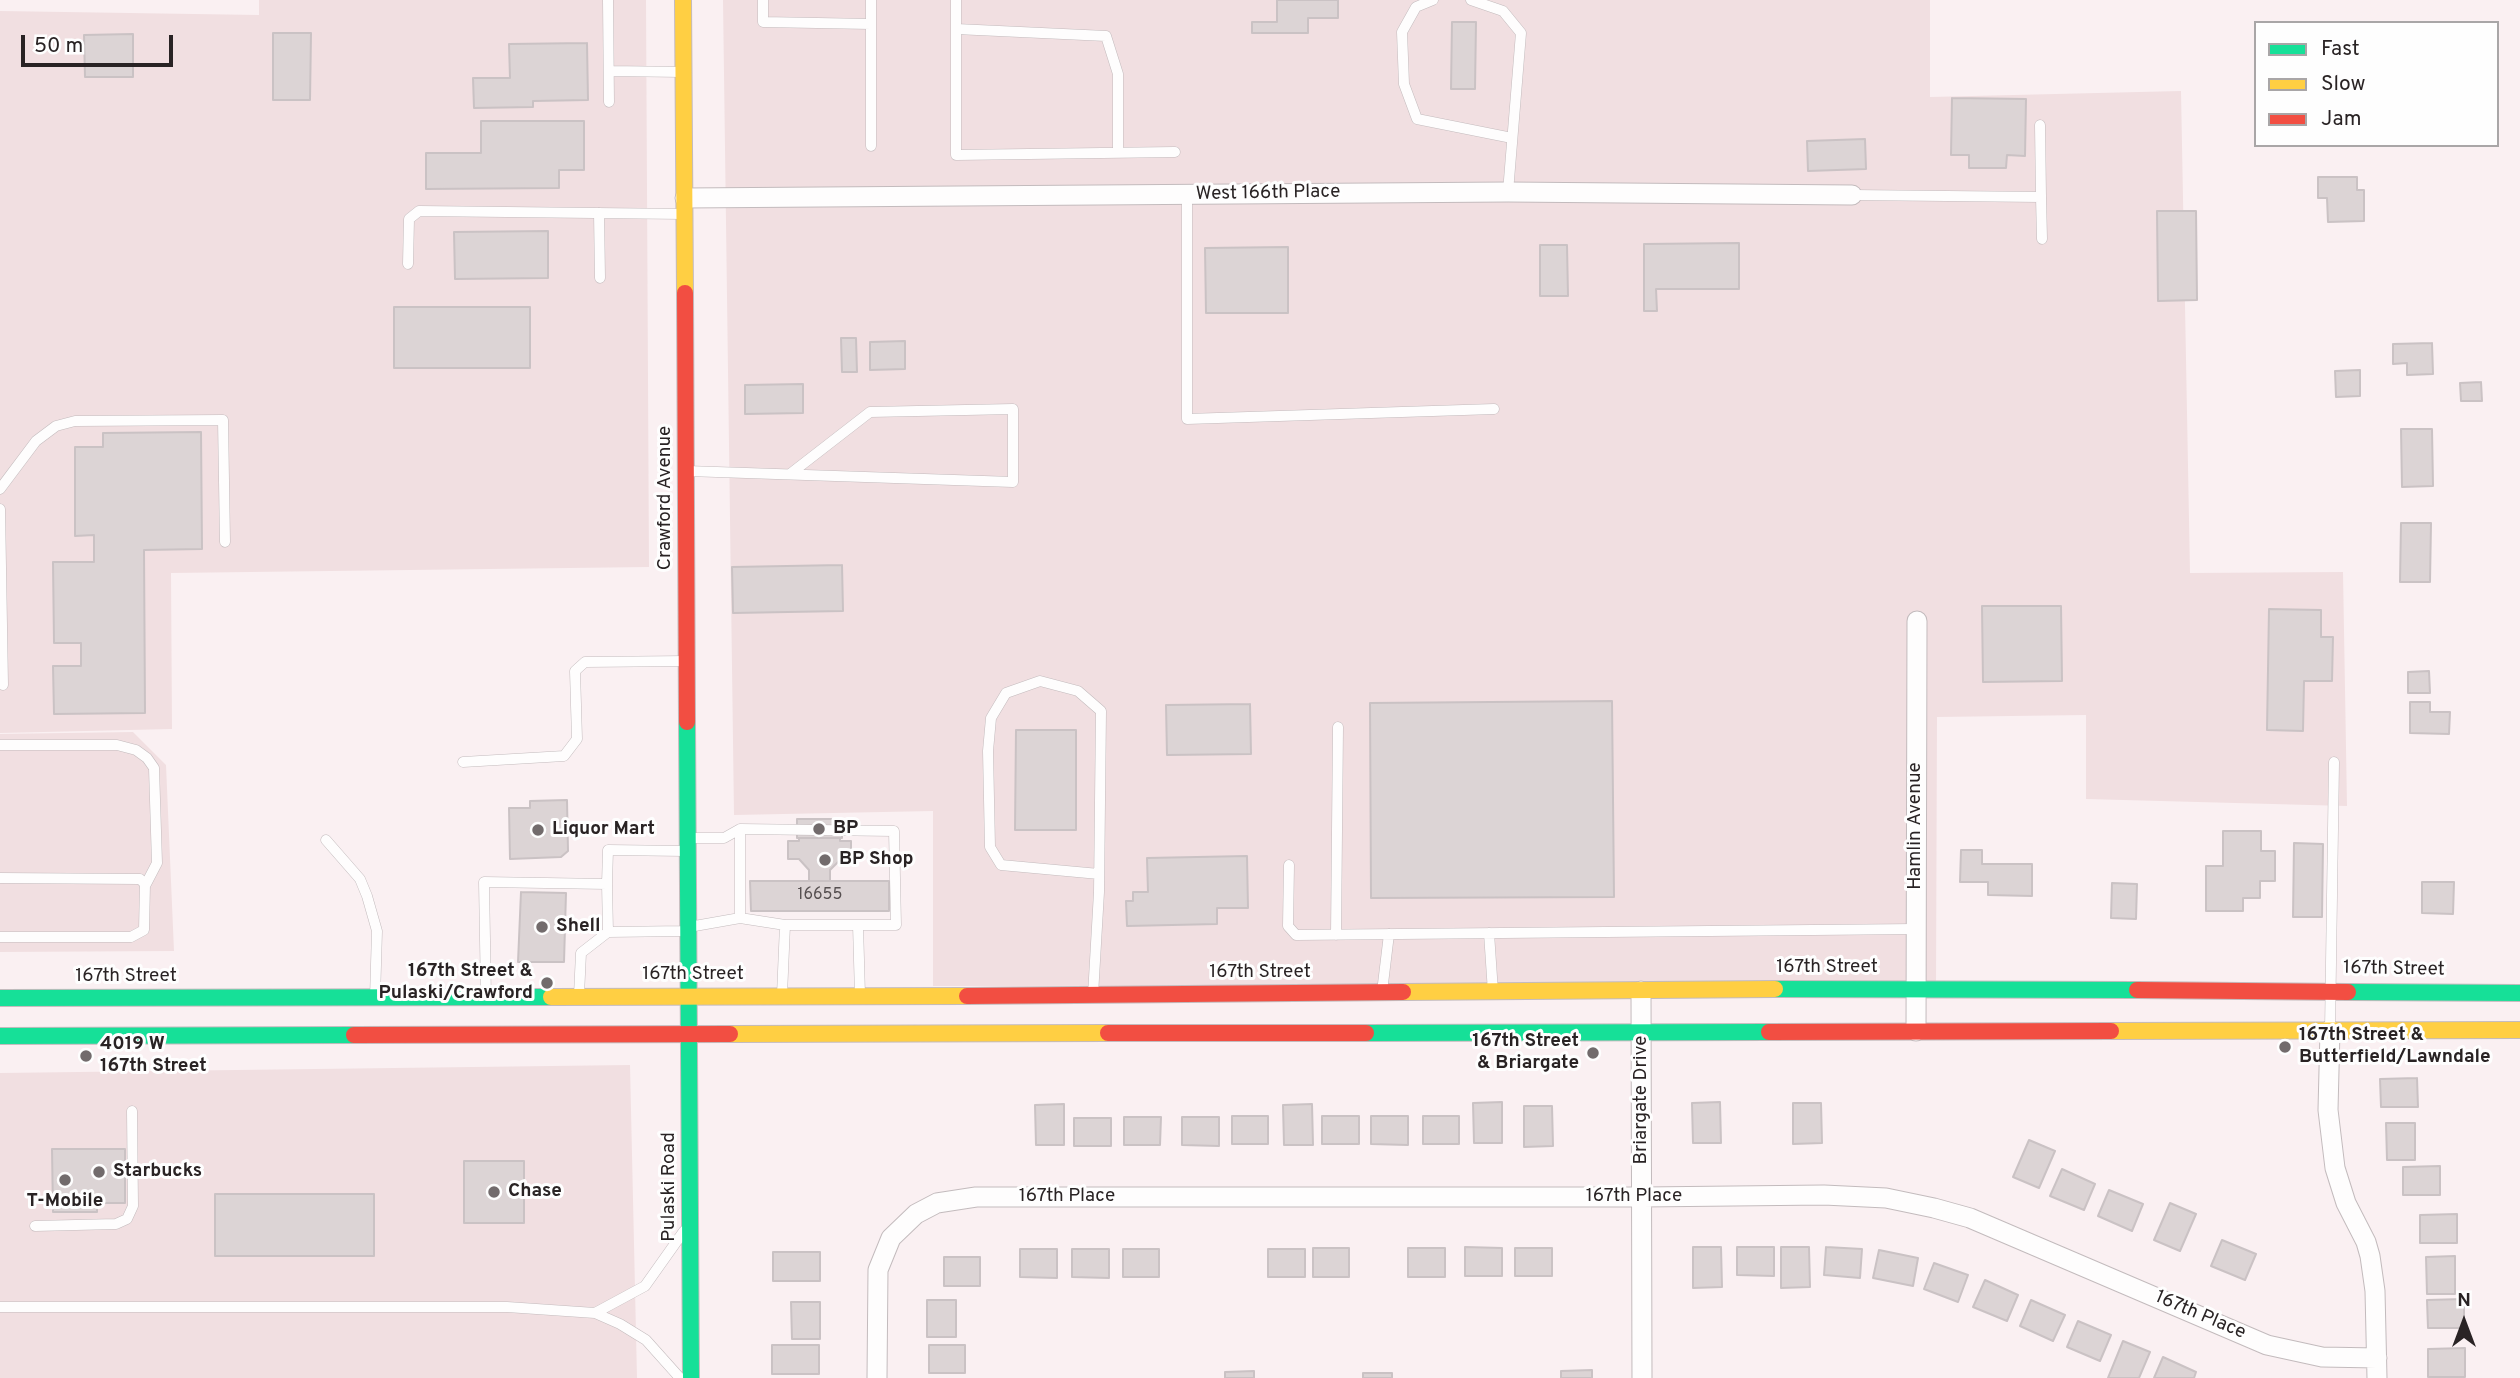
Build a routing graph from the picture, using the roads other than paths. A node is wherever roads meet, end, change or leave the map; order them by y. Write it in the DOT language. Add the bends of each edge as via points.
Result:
graph roads {
  1 [pos="608,0"];
  2 [pos="683,0"];
  3 [pos="763,0"];
  4 [pos="872,0"];
  5 [pos="956,0"];
  6 [pos="1433,0"];
  7 [pos="1471,0"];
  8 [pos="871,24"];
  9 [pos="956,29"];
  10 [pos="609,71"];
  11 [pos="684,72"];
  12 [pos="609,103"];
  13 [pos="2040,125"];
  14 [pos="1512,138"];
  15 [pos="871,146"];
  16 [pos="1175,152"];
  17 [pos="1118,153"];
  18 [pos="1508,192"];
  19 [pos="1187,195"];
  20 [pos="1852,195"];
  21 [pos="2041,197"];
  22 [pos="685,206"];
  23 [pos="599,213"];
  24 [pos="2042,239"];
  25 [pos="408,264"];
  26 [pos="600,278"];
  27 [pos="1494,409"];
  28 [pos="687,471"];
  29 [pos="790,474"];
  30 [pos="0,489"];
  31 [pos="0,509"];
  32 [pos="225,542"];
  33 [pos="1917,621"];
  34 [pos="688,661"];
  35 [pos="2,685"];
  36 [pos="1338,727"];
  37 [pos="0,745"];
  38 [pos="463,762"];
  39 [pos="2334,762"];
  40 [pos="740,829"];
  41 [pos="326,840"];
  42 [pos="689,845"];
  43 [pos="1289,865"];
  44 [pos="1099,874"];
  45 [pos="0,878"];
  46 [pos="607,884"];
  47 [pos="145,886"];
  48 [pos="740,918"];
  49 [pos="785,925"];
  50 [pos="858,925"];
  51 [pos="689,929"];
  52 [pos="1916,929"];
  53 [pos="608,932"];
  54 [pos="1489,933"];
  55 [pos="1336,934"];
  56 [pos="1389,934"];
  57 [pos="0,937"];
  58 [pos="1916,988"];
  59 [pos="1641,991"];
  60 [pos="2331,991"];
  61 [pos="1493,992"];
  62 [pos="1382,993"];
  63 [pos="2520,993"];
  64 [pos="1093,995"];
  65 [pos="690,996"];
  66 [pos="782,996"];
  67 [pos="579,997"];
  68 [pos="860,997"];
  69 [pos="0,998"];
  70 [pos="375,998"];
  71 [pos="486,998"];
  72 [pos="2330,1030"];
  73 [pos="2520,1030"];
  74 [pos="1916,1031"];
  75 [pos="1642,1032"];
  76 [pos="690,1034"];
  77 [pos="0,1036"];
  78 [pos="132,1111"];
  79 [pos="1643,1197"];
  80 [pos="691,1222"];
  81 [pos="35,1226"];
  82 [pos="0,1307"];
  83 [pos="595,1313"];
  84 [pos="2377,1358"];
  85 [pos="680,1378"];
  86 [pos="691,1378"];
  87 [pos="877,1378"];
  88 [pos="1642,1378"];
  89 [pos="2377,1378"];
  1 -- 10 [label="lane"];
  2 -- 11 [label="main road, Crawford Avenue"];
  3 -- 8 [label="lane" via="763,22"];
  4 -- 8 [label="lane"];
  5 -- 9 [label="lane"];
  6 -- 14 [label="lane" via="1416,7 1402,32 1404,84 1417,119"];
  7 -- 14 [label="lane" via="1503,11 1521,33"];
  8 -- 15 [label="lane"];
  9 -- 17 [label="lane" via="1106,36 1118,74"];
  9 -- 17 [label="lane" via="956,155"];
  10 -- 11 [label="lane"];
  10 -- 12 [label="lane"];
  11 -- 22 [label="main road, Crawford Avenue"];
  13 -- 21 [label="lane"];
  14 -- 18 [label="lane"];
  16 -- 17 [label="lane"];
  18 -- 19 [label="street, West 166th Place"];
  18 -- 20 [label="street, West 166th Place"];
  19 -- 22 [label="street, West 166th Place"];
  19 -- 27 [label="lane" via="1187,419"];
  20 -- 21 [label="lane"];
  21 -- 24 [label="lane"];
  22 -- 23 [label="lane"];
  22 -- 28 [label="main road, Crawford Avenue"];
  23 -- 25 [label="lane" via="419,211 409,219"];
  23 -- 26 [label="lane"];
  28 -- 29 [label="lane"];
  28 -- 34 [label="main road, Crawford Avenue"];
  29 -- 29 [label="lane" via="1013,482 1013,408 870,412"];
  30 -- 32 [label="lane" via="36,441 56,426 75,421 223,420"];
  31 -- 35 [label="lane"];
  33 -- 52 [label="street, Hamlin Avenue"];
  34 -- 38 [label="lane" via="585,662 575,671 577,740 564,756"];
  34 -- 42 [label="main road, Crawford Avenue"];
  36 -- 55 [label="lane"];
  37 -- 47 [label="lane" via="117,744 147,758 153,768 156,863"];
  39 -- 60 [label="lane"];
  40 -- 42 [label="lane" via="724,838"];
  40 -- 48 [label="lane"];
  40 -- 50 [label="lane" via="894,831 896,925"];
  41 -- 70 [label="lane" via="360,879 367,896 377,931"];
  42 -- 46 [label="lane" via="608,850"];
  42 -- 51 [label="main road, Crawford Avenue"];
  43 -- 55 [label="lane" via="1288,926 1296,935"];
  44 -- 44 [label="lane" via="1101,711 1079,691 1040,681 1006,693 991,718 990,847 1001,865"];
  44 -- 64 [label="lane"];
  45 -- 47 [label="lane" via="140,879"];
  46 -- 53 [label="lane"];
  46 -- 71 [label="lane" via="484,882"];
  47 -- 57 [label="lane" via="144,930 131,937"];
  48 -- 49 [label="lane"];
  48 -- 51 [label="lane"];
  49 -- 50 [label="lane"];
  49 -- 66 [label="lane"];
  50 -- 68 [label="lane"];
  51 -- 53 [label="lane"];
  51 -- 65 [label="main road, Crawford Avenue"];
  52 -- 54 [label="lane"];
  52 -- 58 [label="street, Hamlin Avenue"];
  53 -- 67 [label="lane" via="581,953"];
  54 -- 56 [label="lane"];
  54 -- 61 [label="lane"];
  55 -- 56 [label="lane"];
  56 -- 62 [label="lane"];
  58 -- 59 [label="main road, 167th Street"];
  58 -- 60 [label="main road, 167th Street"];
  58 -- 74 [label="street, Hamlin Avenue"];
  59 -- 61 [label="main road, 167th Street"];
  59 -- 75 [label="street, Briargate Drive"];
  60 -- 63 [label="main road, 167th Street"];
  60 -- 72 [label="lane"];
  61 -- 62 [label="main road, 167th Street"];
  62 -- 64 [label="main road, 167th Street"];
  64 -- 68 [label="main road, 167th Street"];
  65 -- 66 [label="main road, 167th Street"];
  65 -- 67 [label="main road, 167th Street"];
  65 -- 76 [label="main road, Pulaski Road"];
  66 -- 68 [label="main road, 167th Street"];
  67 -- 71 [label="main road, 167th Street"];
  69 -- 70 [label="main road, 167th Street"];
  70 -- 71 [label="main road, 167th Street"];
  72 -- 73 [label="main road"];
  72 -- 74 [label="main road"];
  72 -- 84 [label="street" via="2328,1110 2335,1168 2370,1256"];
  74 -- 75 [label="main road"];
  75 -- 76 [label="main road"];
  75 -- 79 [label="street, Briargate Drive"];
  76 -- 77 [label="main road"];
  76 -- 80 [label="main road, Pulaski Road"];
  78 -- 81 [label="lane" via="133,1206 127,1219 116,1224"];
  79 -- 84 [label="street, 167th Place" via="1854,1195 1934,1208 1970,1218 2267,1345 2322,1357"];
  79 -- 87 [label="street, 167th Place" via="976,1197 937,1203 916,1214 891,1238 884,1252 876,1288"];
  79 -- 88 [label="street, Briargate Drive"];
  80 -- 83 [label="lane" via="645,1286"];
  80 -- 86 [label="main road, Pulaski Road"];
  82 -- 83 [label="lane" via="507,1307"];
  83 -- 85 [label="lane" via="646,1340"];
  84 -- 89 [label="street"];
}
